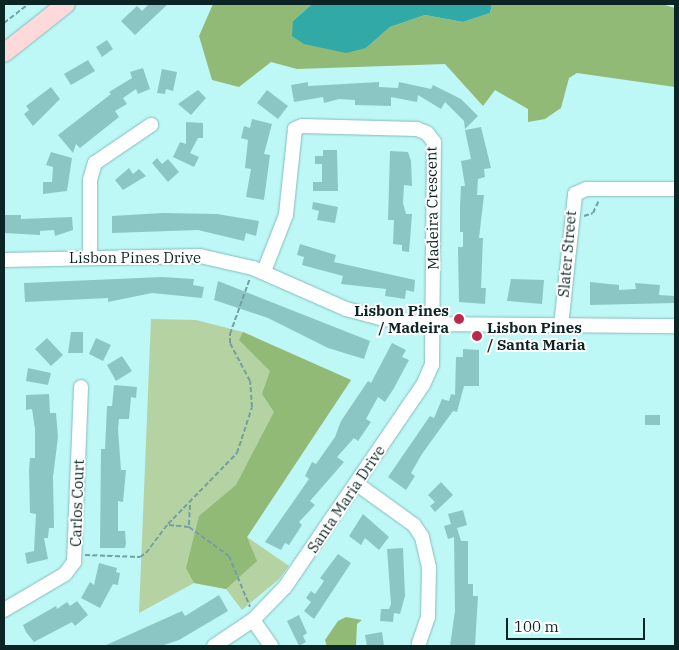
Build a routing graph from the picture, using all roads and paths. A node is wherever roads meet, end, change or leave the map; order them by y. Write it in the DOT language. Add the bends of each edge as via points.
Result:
graph roads {
  1 [pos="28,4"];
  2 [pos="66,4"];
  3 [pos="4,23"];
  4 [pos="4,53"];
  5 [pos="151,125"];
  6 [pos="675,189"];
  7 [pos="599,200"];
  8 [pos="582,216"];
  9 [pos="90,257"];
  10 [pos="4,260"];
  11 [pos="257,273"];
  12 [pos="433,324"];
  13 [pos="562,326"];
  14 [pos="675,326"];
  15 [pos="81,387"];
  16 [pos="357,484"];
  17 [pos="190,503"];
  18 [pos="168,524"];
  19 [pos="189,527"];
  20 [pos="75,555"];
  21 [pos="4,610"];
  22 [pos="251,614"];
  23 [pos="419,643"];
  24 [pos="214,646"];
  25 [pos="271,646"];
  1 -- 3 [label="path"];
  2 -- 4 [label="main road"];
  5 -- 9 [label="street" via="95,163 90,180"];
  6 -- 13 [label="street, Slater Street" via="586,189 575,194"];
  7 -- 8 [label="path" via="593,213"];
  9 -- 10 [label="street, Lisbon Pines Drive"];
  9 -- 11 [label="street, Lisbon Pines Drive" via="200,256"];
  11 -- 12 [label="street, Lisbon Pines Drive" via="346,309 384,319"];
  11 -- 12 [label="street, Madeira Crescent" via="286,215 295,129 302,126 417,129 434,142"];
  11 -- 17 [label="path" via="230,334 230,342 250,381 252,407 246,432 237,453"];
  12 -- 13 [label="street, Lisbon Pines Drive"];
  12 -- 16 [label="street, Santa Maria Drive" via="432,365 423,386"];
  13 -- 14 [label="street, Lisbon Pines Drive"];
  15 -- 20 [label="street, Carlos Court"];
  16 -- 22 [label="street, Santa Maria Drive" via="302,564"];
  16 -- 23 [label="street" via="414,525 422,537 429,567 428,617"];
  17 -- 18 [label="path"];
  17 -- 19 [label="path"];
  18 -- 19 [label="path"];
  18 -- 20 [label="path" via="140,557"];
  19 -- 22 [label="path" via="229,556"];
  20 -- 21 [label="street, Carlos Court" via="65,574"];
  22 -- 24 [label="street, Santa Maria Drive"];
  22 -- 25 [label="street"];
}
